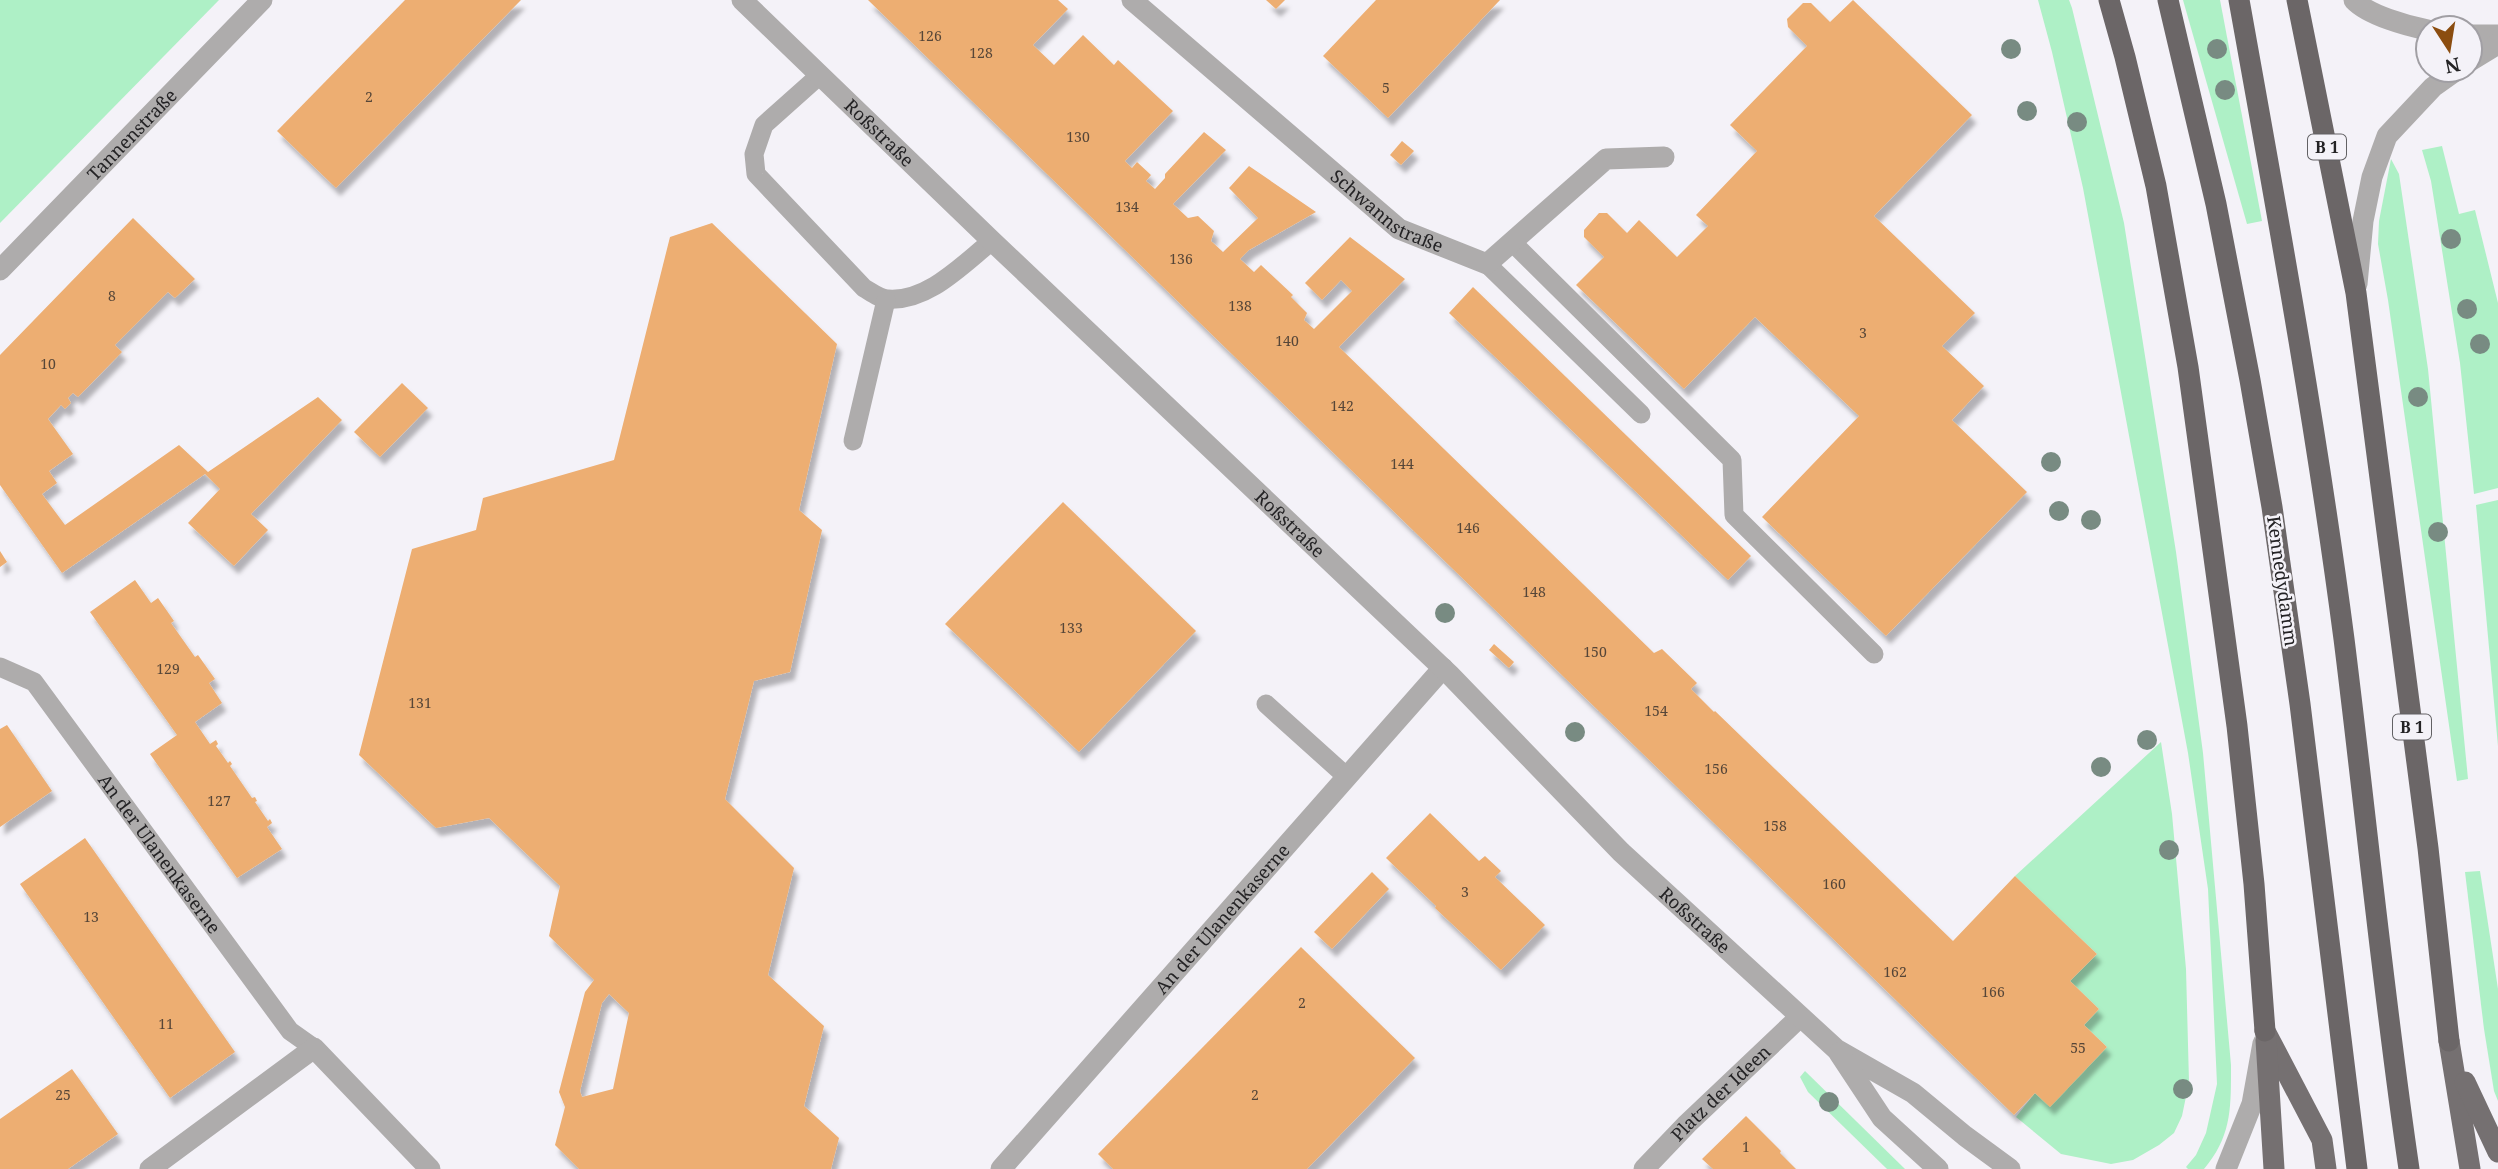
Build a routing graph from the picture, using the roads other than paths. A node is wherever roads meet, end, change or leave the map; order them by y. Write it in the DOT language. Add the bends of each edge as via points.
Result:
graph roads {
  1 [pos="262,0"];
  2 [pos="742,0"];
  3 [pos="1132,0"];
  4 [pos="2109,0"];
  5 [pos="2168,0"];
  6 [pos="2239,0"];
  7 [pos="2297,0"];
  8 [pos="2354,0"];
  9 [pos="2414,27"];
  10 [pos="820,75"];
  11 [pos="2437,84"];
  12 [pos="1664,157"];
  13 [pos="992,241"];
  14 [pos="1512,242"];
  15 [pos="1487,264"];
  16 [pos="0,270"];
  17 [pos="2356,293"];
  18 [pos="886,300"];
  19 [pos="1641,414"];
  20 [pos="853,442"];
  21 [pos="1874,654"];
  22 [pos="0,667"];
  23 [pos="1443,668"];
  24 [pos="1266,704"];
  25 [pos="1347,777"];
  26 [pos="1800,1017"];
  27 [pos="2265,1031"];
  28 [pos="2449,1041"];
  29 [pos="314,1048"];
  30 [pos="1836,1049"];
  31 [pos="2465,1136"];
  32 [pos="2498,1152"];
  33 [pos="149,1169"];
  34 [pos="430,1169"];
  35 [pos="1002,1169"];
  36 [pos="1644,1169"];
  37 [pos="1938,1169"];
  38 [pos="2010,1169"];
  39 [pos="2226,1169"];
  40 [pos="2274,1169"];
  41 [pos="2326,1169"];
  42 [pos="2357,1169"];
  43 [pos="2409,1169"];
  44 [pos="2456,1169"];
  45 [pos="2470,1169"];
  1 -- 16 [label="street, Tannenstraße"];
  2 -- 10 [label="street, Roßstraße"];
  3 -- 15 [label="street, Schwannstraße" via="1399,229"];
  4 -- 27 [label="highway" via="2156,186 2188,368 2237,726"];
  5 -- 42 [label="highway, Kennedydamm" via="2221,231 2272,507"];
  6 -- 43 [label="highway" via="2293,303 2341,623"];
  7 -- 17 [label="highway, B 1"];
  8 -- 9 [label="street"];
  10 -- 13 [label="street, Roßstraße"];
  10 -- 18 [label="lane" via="764,125 754,155 756,174 864,288"];
  11 -- 17 [label="street" via="2387,136 2363,221"];
  12 -- 14 [label="street" via="1606,159"];
  13 -- 18 [label="lane" via="936,285 911,298"];
  13 -- 23 [label="street, Roßstraße"];
  14 -- 15 [label="street"];
  14 -- 21 [label="lane" via="1732,460 1734,515"];
  15 -- 19 [label="lane"];
  17 -- 28 [label="highway, B 1"];
  18 -- 20 [label="lane"];
  22 -- 29 [label="lane, An der Ulanenkaserne" via="34,682 290,1031"];
  23 -- 25 [label="street, An der Ulanenkaserne"];
  23 -- 26 [label="street, Roßstraße" via="1621,852"];
  24 -- 25 [label="lane"];
  25 -- 35 [label="street, An der Ulanenkaserne"];
  26 -- 30 [label="street, Roßstraße"];
  26 -- 36 [label="street, Platz der Ideen"];
  27 -- 39 [label="street" via="2252,1104"];
  27 -- 40 [label="main road"];
  27 -- 41 [label="main road" via="2322,1140"];
  28 -- 31 [label="main road, B 1"];
  28 -- 32 [label="main road"];
  29 -- 33 [label="street"];
  29 -- 34 [label="street, An der Ulanenkaserne"];
  30 -- 37 [label="street, Roßstraße" via="1882,1118"];
  30 -- 38 [label="street, Roßstraße" via="1913,1093"];
  31 -- 44 [label="main road"];
  31 -- 45 [label="main road, B 1"];
}
